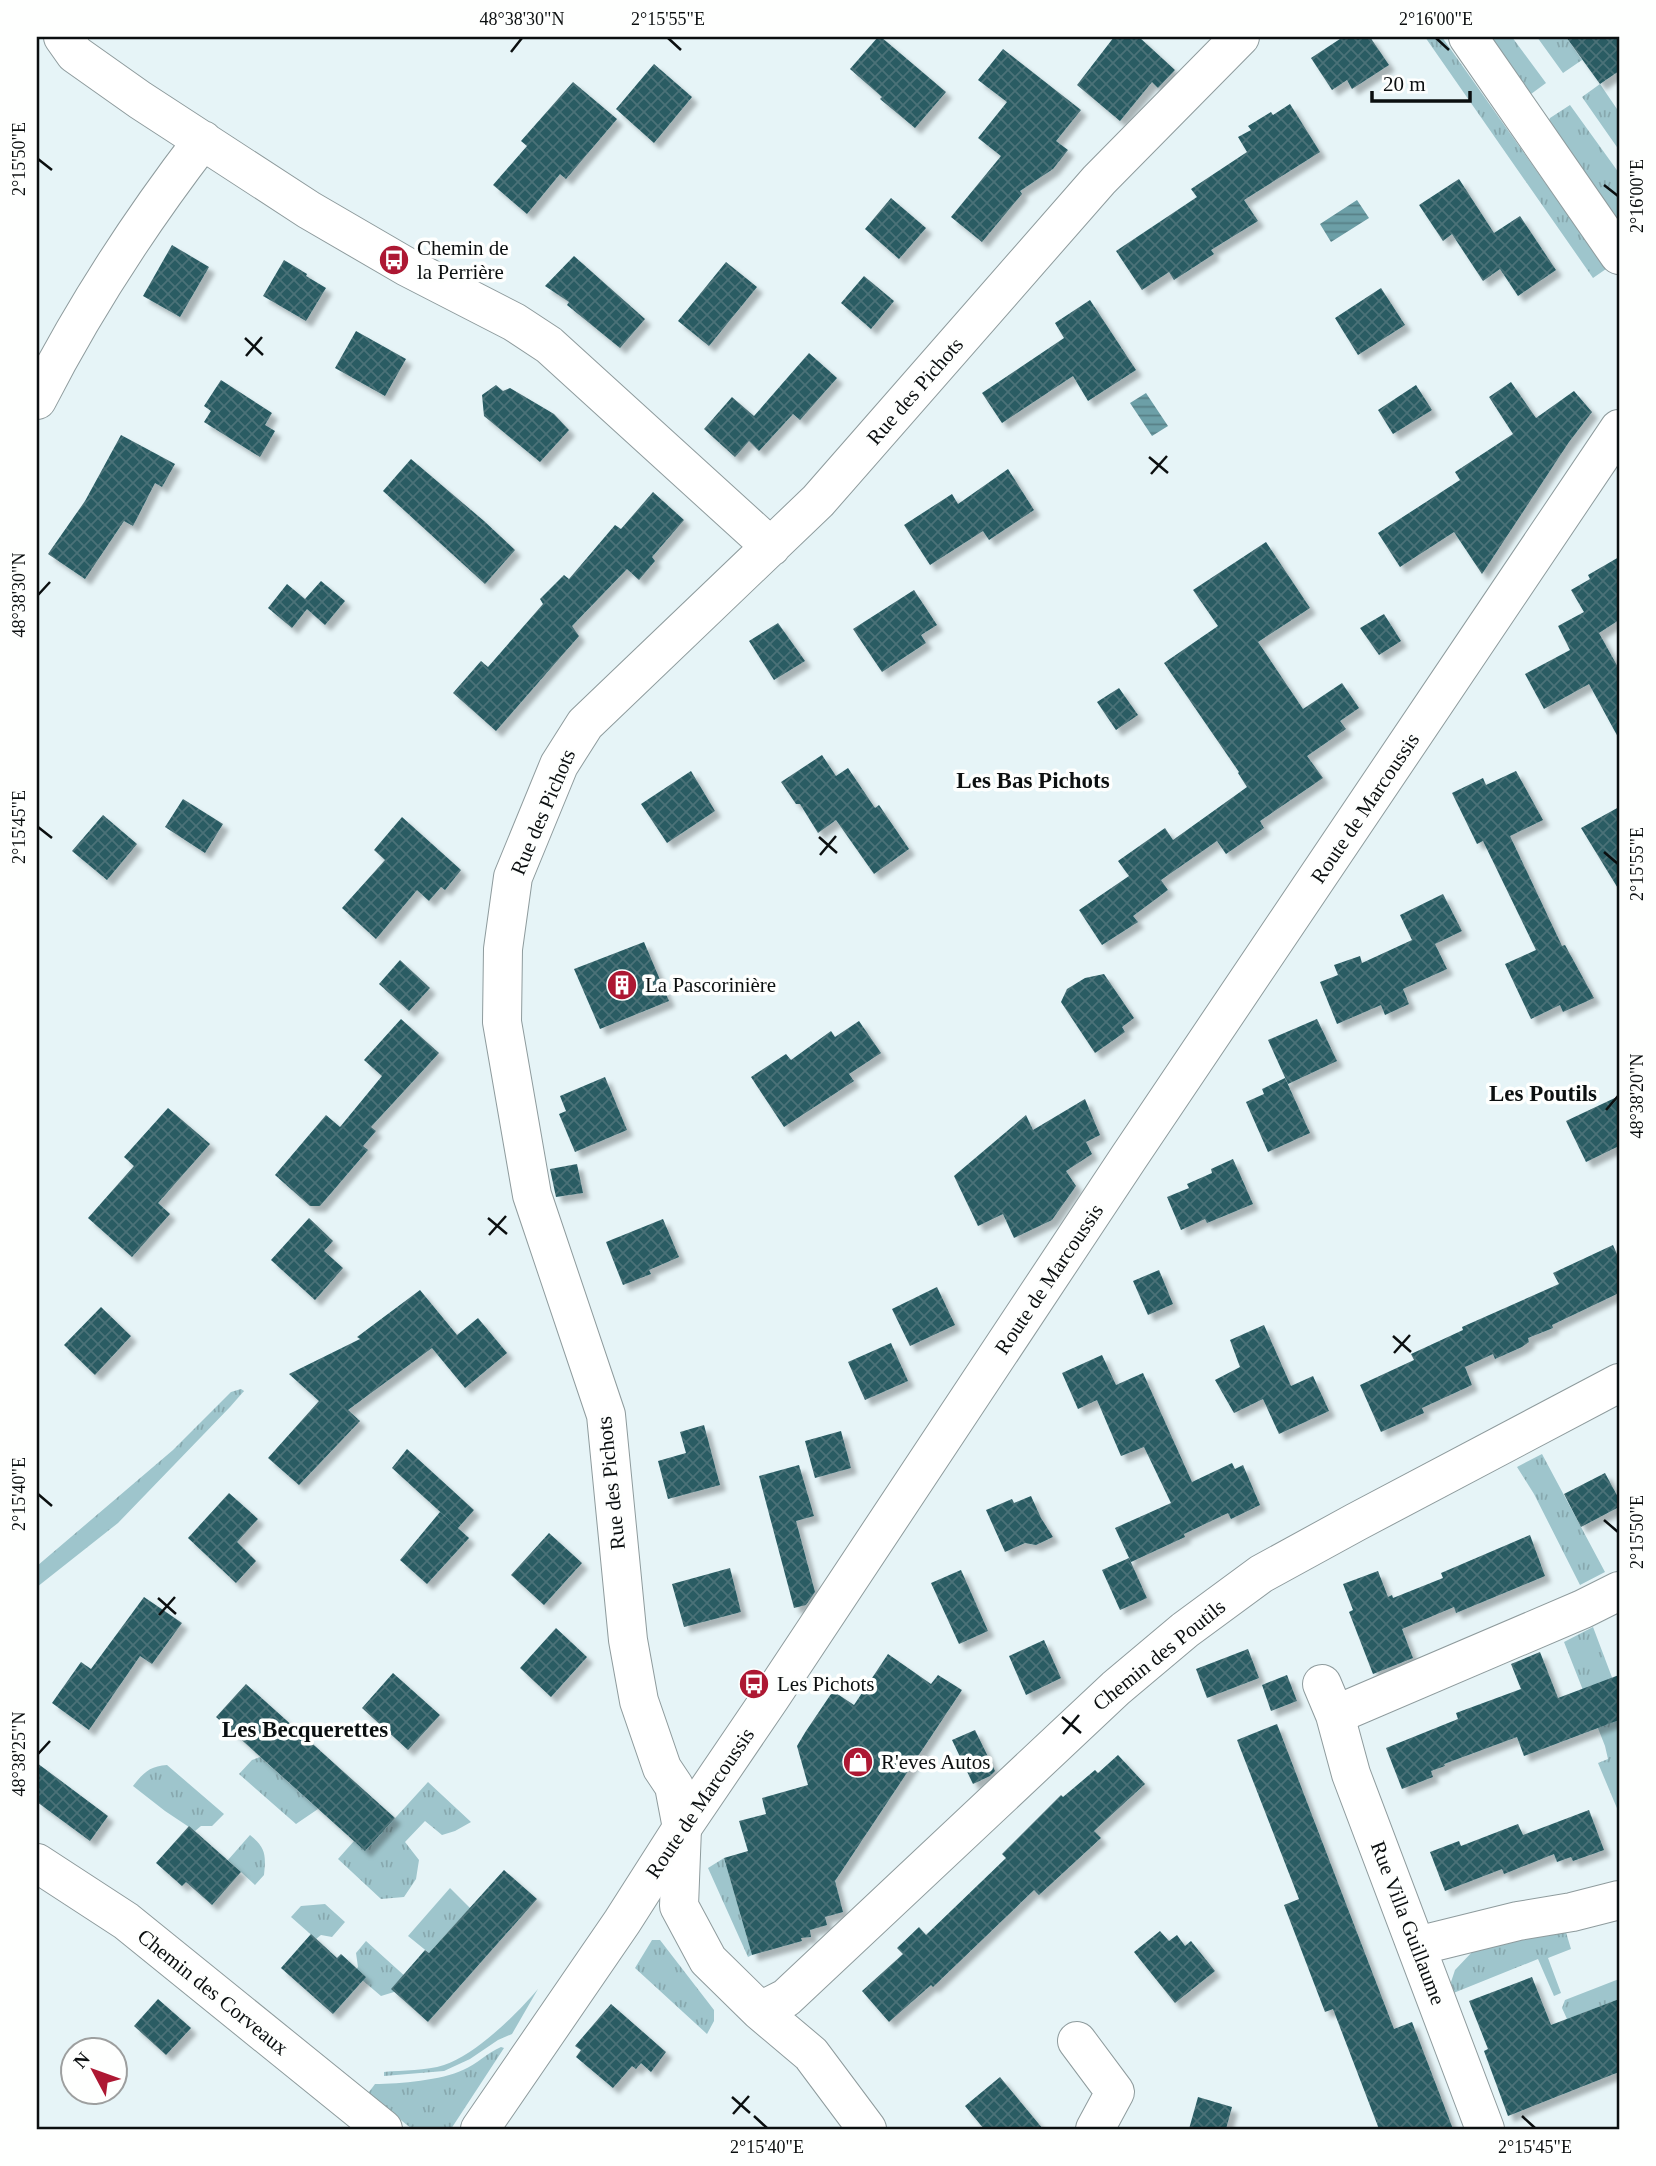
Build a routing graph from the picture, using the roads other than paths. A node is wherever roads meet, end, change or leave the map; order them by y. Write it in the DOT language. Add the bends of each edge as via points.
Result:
graph roads {
  1 [pos="63,37"];
  2 [pos="1240,37"];
  3 [pos="1468,37"];
  4 [pos="203,140"];
  5 [pos="1619,255"];
  6 [pos="37,400"];
  7 [pos="1619,429"];
  8 [pos="771,547"];
  9 [pos="1619,1384"];
  10 [pos="1619,1591"];
  11 [pos="682,1828"];
  12 [pos="37,1863"];
  13 [pos="1619,1900"];
  14 [pos="1417,1946"];
  15 [pos="760,2011"];
  16 [pos="1077,2041"];
  17 [pos="383,2129"];
  18 [pos="480,2129"];
  19 [pos="867,2129"];
  20 [pos="1095,2129"];
  21 [pos="1485,2129"];
  1 -- 4 [label="street" via="75,54"];
  2 -- 8 [label="street, Rue des Pichots" via="1099,180 818,501"];
  3 -- 5 [label="street"];
  4 -- 6 [label="street" via="118,258"];
  4 -- 8 [label="street" via="319,216 549,345"];
  7 -- 11 [label="street, Route de Marcoussis"];
  8 -- 11 [label="street, Rue des Pichots" via="585,724 559,765 513,877 503,949 502,1022 532,1195 606,1415 628,1640 639,1701 662,1768 674,1786"];
  9 -- 15 [label="street, Chemin des Poutils" via="1261,1574 1116,1688 786,1998"];
  10 -- 14 [label="street, Rue Villa Guillaume" via="1583,1609 1329,1700 1351,1774"];
  11 -- 15 [label="street, Rue des Pichots" via="679,1906 708,1960"];
  11 -- 18 [label="street, Route de Marcoussis"];
  12 -- 17 [label="street, Chemin des Corveaux" via="126,1921"];
  13 -- 14 [label="street"];
  14 -- 21 [label="street, Rue Villa Guillaume"];
  15 -- 19 [label="street, Rue des Pichots" via="811,2054"];
  16 -- 20 [label="street" via="1115,2092"];
}
